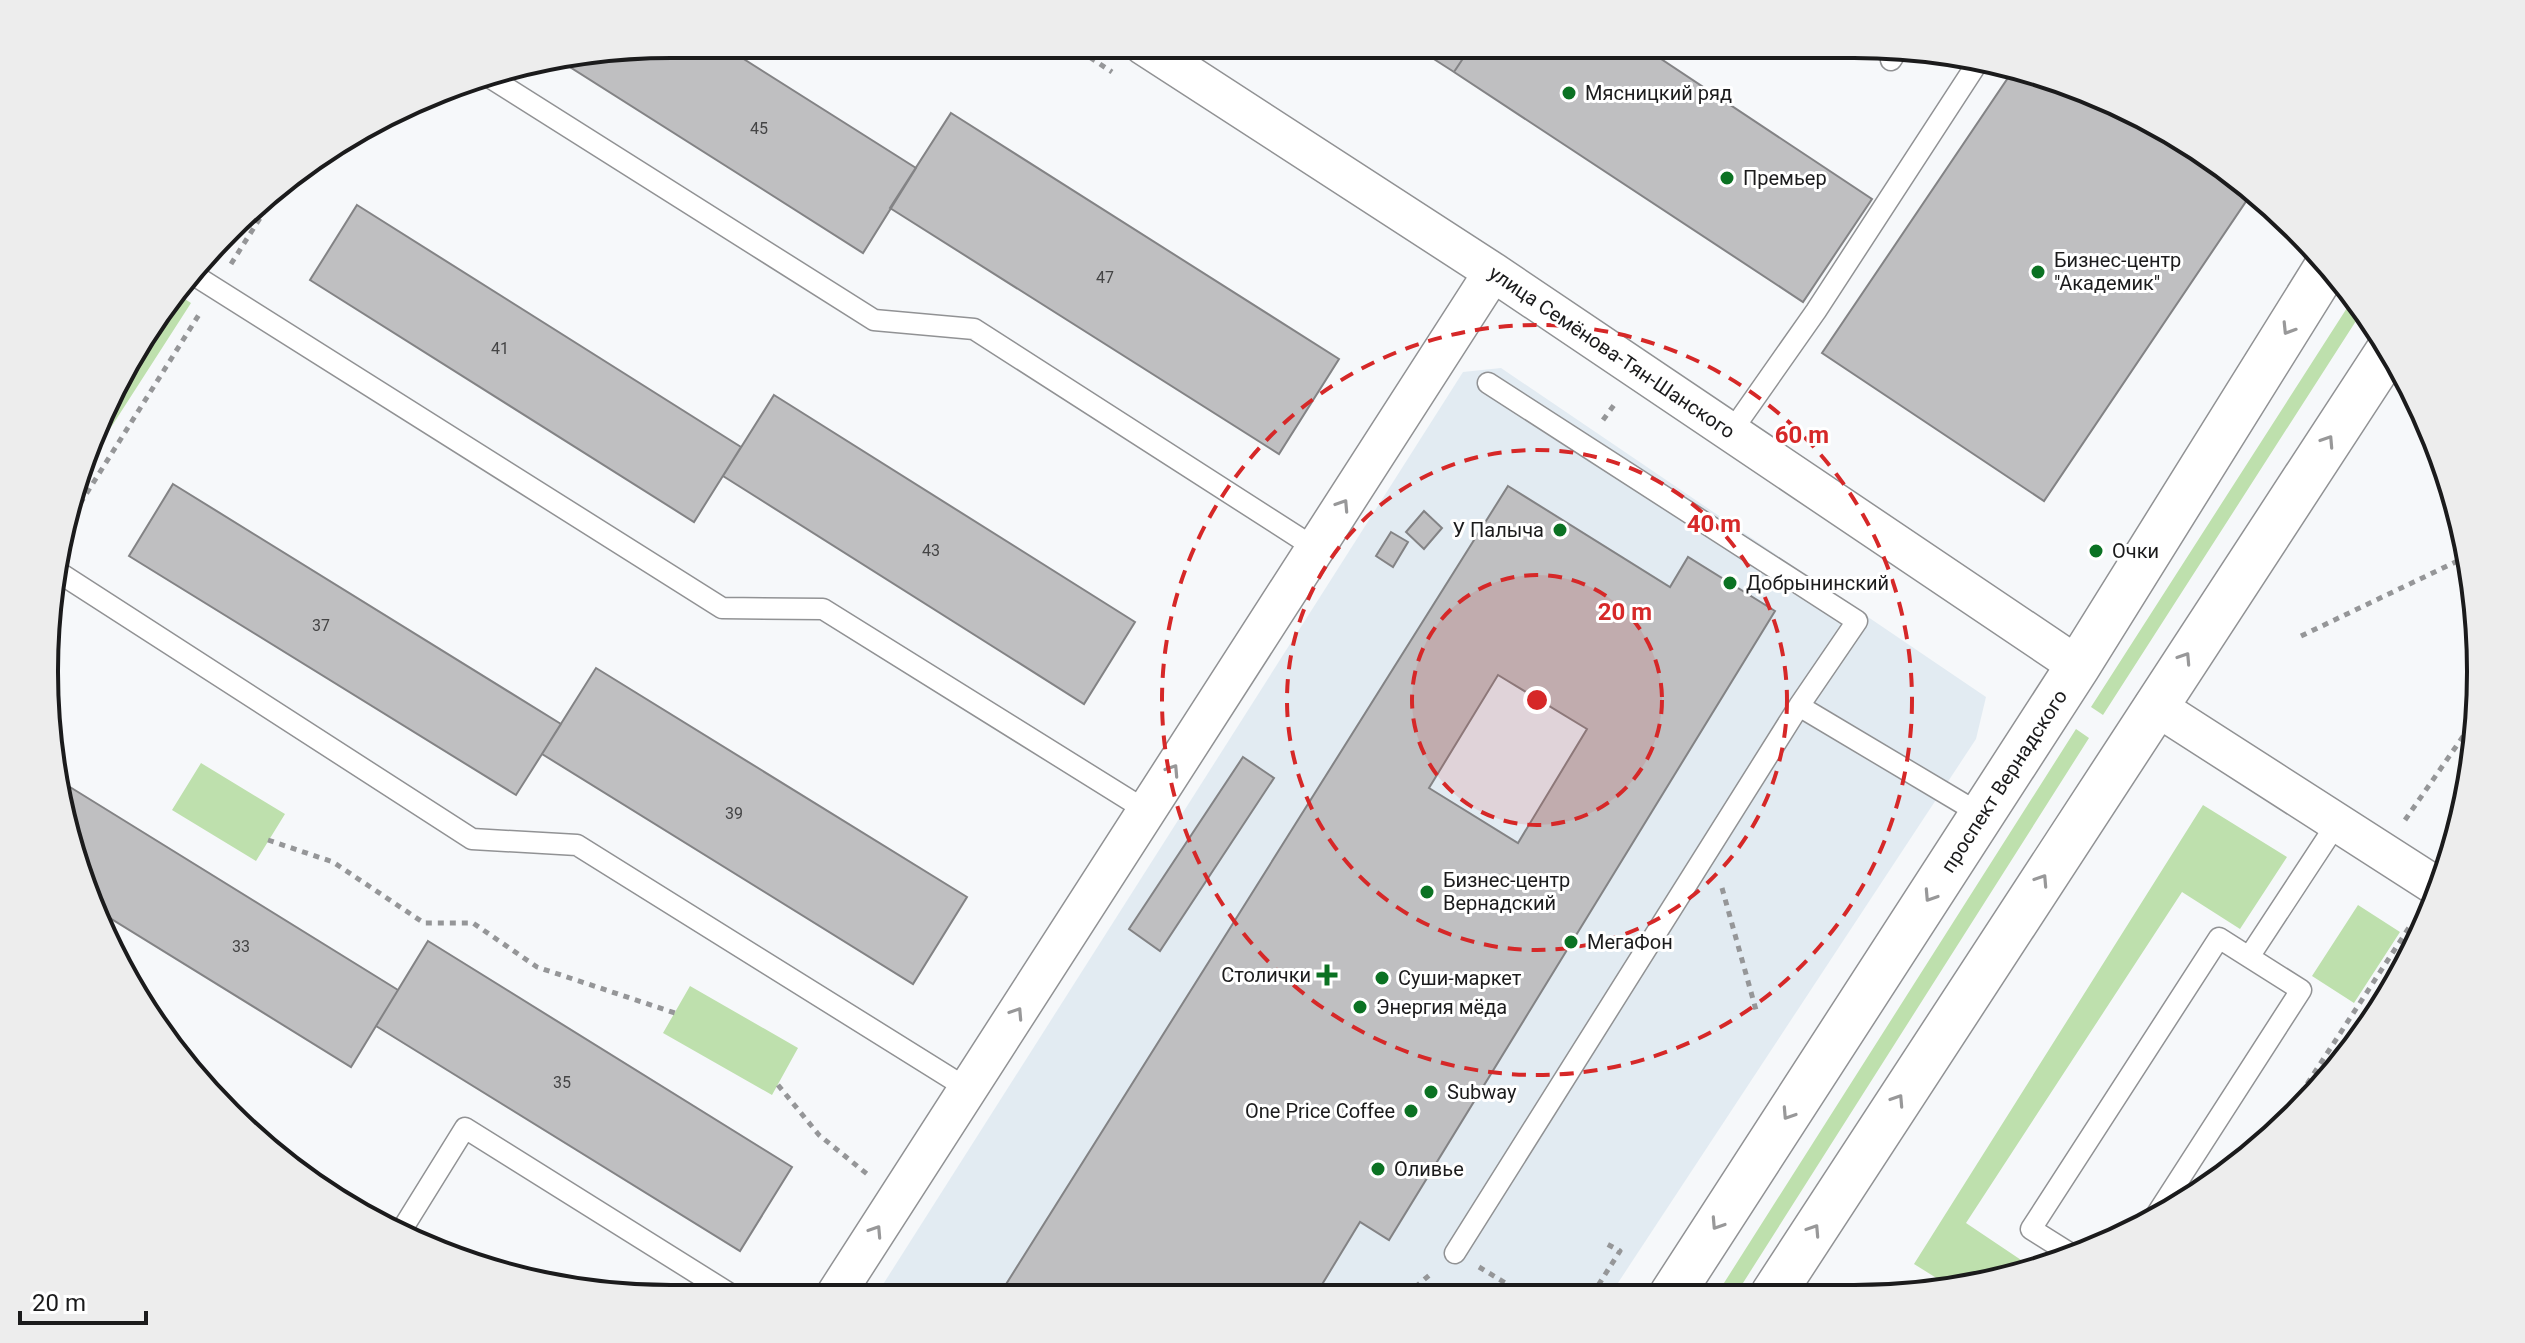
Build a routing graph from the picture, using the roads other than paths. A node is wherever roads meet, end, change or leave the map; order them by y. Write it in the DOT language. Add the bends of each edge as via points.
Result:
graph roads {
  1 [pos="1163,58"];
  2 [pos="1973,70"];
  3 [pos="499,83"];
  4 [pos="1493,272"];
  5 [pos="2321,275"];
  6 [pos="200,279"];
  7 [pos="2382,360"];
  8 [pos="1488,383"];
  9 [pos="1731,432"];
  10 [pos="1315,548"];
  11 [pos="66,577"];
  12 [pos="2078,666"];
  13 [pos="2154,705"];
  14 [pos="1799,706"];
  15 [pos="1147,811"];
  16 [pos="1982,815"];
  17 [pos="2337,823"];
  18 [pos="2429,882"];
  19 [pos="2249,957"];
  20 [pos="968,1089"];
  21 [pos="2167,1199"];
  22 [pos="405,1224"];
  23 [pos="2061,1248"];
  24 [pos="1455,1253"];
  25 [pos="716,1285"];
  26 [pos="842,1285"];
  27 [pos="1678,1285"];
  28 [pos="1779,1285"];
  1 -- 4 [label="street, улица Семёнова-Тян-Шанского"];
  2 -- 9 [label="lane"];
  3 -- 10 [label="lane" via="874,320 974,329"];
  4 -- 9 [label="street, улица Семёнова-Тян-Шанского"];
  10 -- 4 [label="street, one-way"];
  5 -- 12 [label="main road, проспект Вернадского, one-way"];
  6 -- 15 [label="lane" via="722,608 823,609"];
  13 -- 7 [label="main road, one-way"];
  8 -- 14 [label="lane" via="1857,621"];
  9 -- 12 [label="street, улица Семёнова-Тян-Шанского"];
  15 -- 10 [label="street, one-way"];
  11 -- 20 [label="lane" via="472,839 577,845"];
  12 -- 16 [label="main road, проспект Вернадского"];
  13 -- 17 [label="street"];
  28 -- 13 [label="main road, one-way"];
  14 -- 16 [label="lane"];
  14 -- 24 [label="lane"];
  20 -- 15 [label="street, one-way"];
  16 -- 27 [label="main road, проспект Вернадского, one-way"];
  17 -- 18 [label="street"];
  17 -- 19 [label="lane"];
  19 -- 21 [label="lane" via="2301,990"];
  19 -- 23 [label="lane" via="2219,938 2031,1229"];
  26 -- 20 [label="street, one-way"];
  22 -- 25 [label="lane" via="465,1128"];
}
